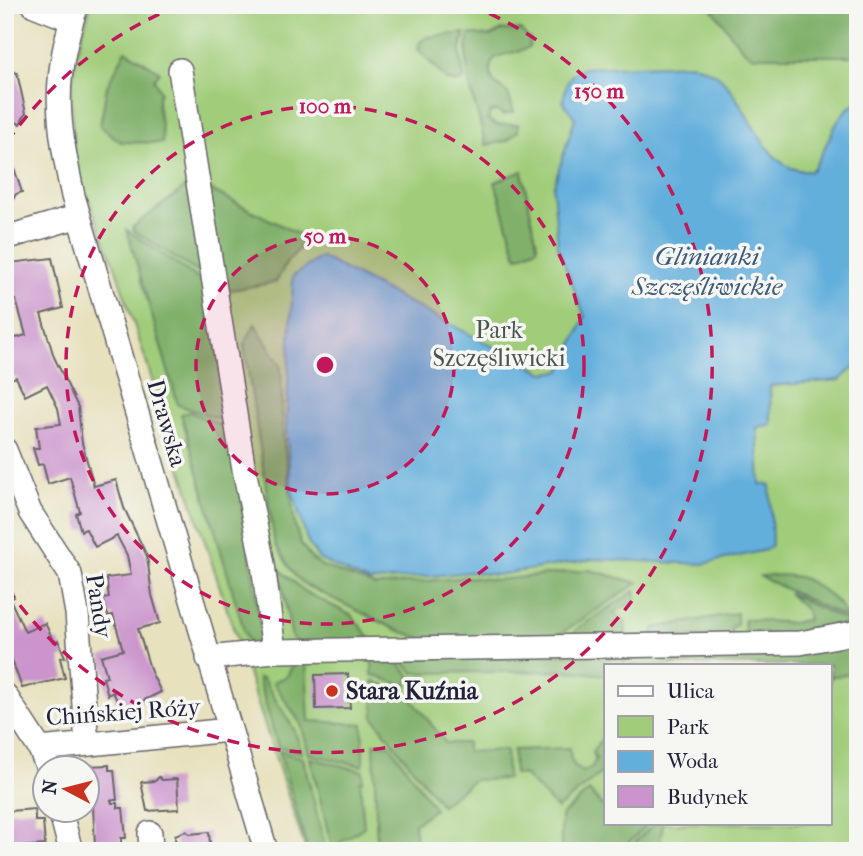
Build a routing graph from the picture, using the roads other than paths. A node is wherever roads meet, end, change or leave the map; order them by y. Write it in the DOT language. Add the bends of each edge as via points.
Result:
graph roads {
  1 [pos="34,5"];
  2 [pos="75,12"];
  3 [pos="180,70"];
  4 [pos="79,216"];
  5 [pos="5,238"];
  6 [pos="5,450"];
  7 [pos="858,632"];
  8 [pos="274,650"];
  9 [pos="208,658"];
  10 [pos="5,695"];
  11 [pos="229,730"];
  12 [pos="87,744"];
  13 [pos="41,754"];
  14 [pos="58,754"];
  15 [pos="64,824"];
  16 [pos="71,851"];
  17 [pos="265,851"];
  1 -- 2 [label="street"];
  2 -- 4 [label="street, Drawska" via="61,63 57,105"];
  3 -- 8 [label="street"];
  4 -- 5 [label="street"];
  4 -- 9 [label="street, Drawska"];
  6 -- 12 [label="street, Pandy" via="30,512 70,574"];
  7 -- 8 [label="street" via="800,643 753,645"];
  8 -- 9 [label="street"];
  9 -- 11 [label="street, Drawska"];
  10 -- 13 [label="street, Chińskiej Róży"];
  11 -- 12 [label="street, Chińskiej Róży"];
  11 -- 17 [label="street, Drawska"];
  12 -- 14 [label="street, Chińskiej Róży"];
  15 -- 16 [label="street"];
}
